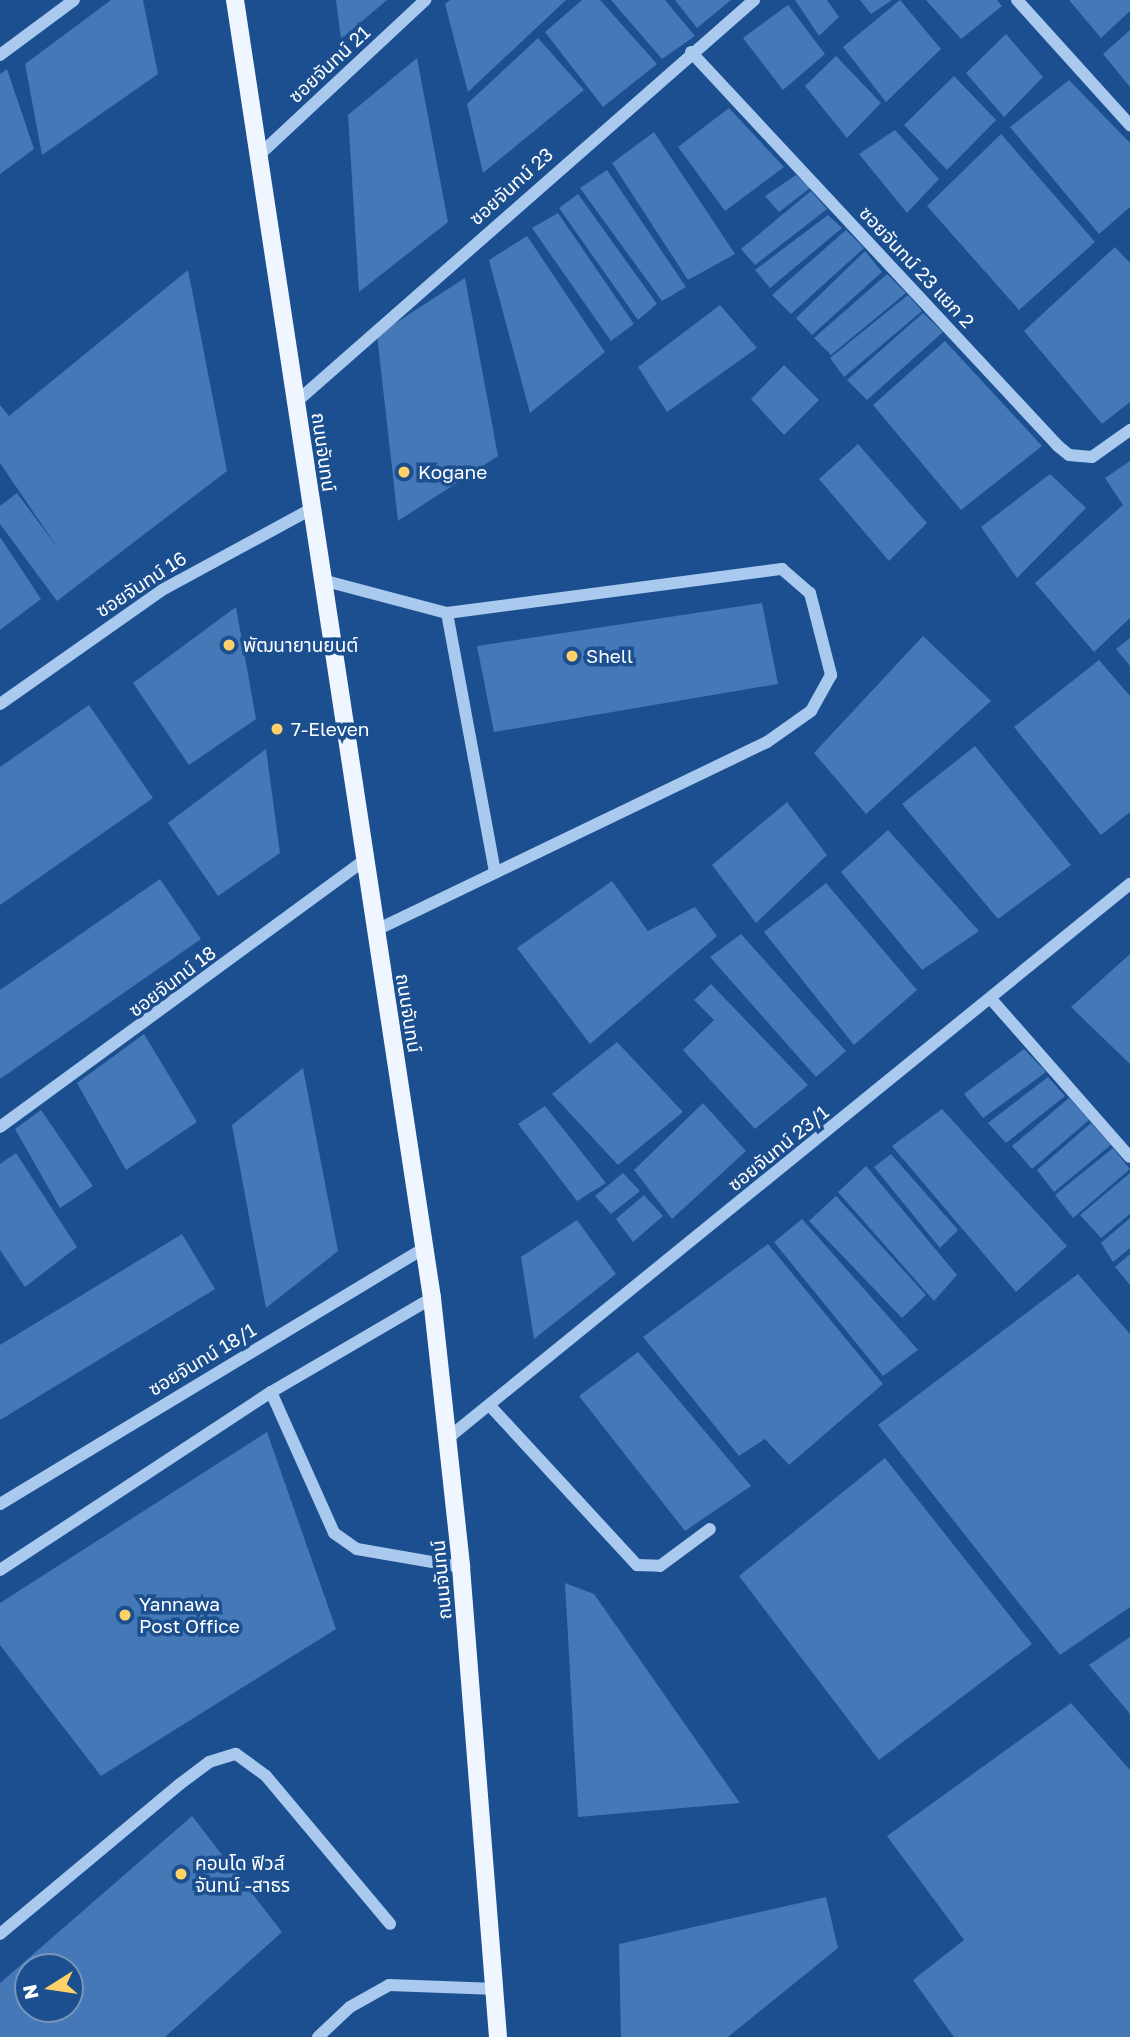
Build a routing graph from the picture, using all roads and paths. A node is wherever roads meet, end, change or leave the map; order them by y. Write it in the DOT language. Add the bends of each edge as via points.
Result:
graph roads {
  1 [pos="74,0"];
  2 [pos="234,0"];
  3 [pos="425,0"];
  4 [pos="754,0"];
  5 [pos="1017,0"];
  6 [pos="691,52"];
  7 [pos="0,55"];
  8 [pos="1130,125"];
  9 [pos="258,156"];
  10 [pos="295,403"];
  11 [pos="1130,430"];
  12 [pos="310,509"];
  13 [pos="322,580"];
  14 [pos="447,613"];
  15 [pos="0,704"];
  16 [pos="364,861"];
  17 [pos="495,873"];
  18 [pos="1130,884"];
  19 [pos="375,931"];
  20 [pos="991,999"];
  21 [pos="0,1127"];
  22 [pos="1130,1157"];
  23 [pos="424,1248"];
  24 [pos="432,1298"];
  25 [pos="271,1392"];
  26 [pos="492,1408"];
  27 [pos="447,1438"];
  28 [pos="0,1504"];
  29 [pos="710,1529"];
  30 [pos="461,1567"];
  31 [pos="0,1570"];
  32 [pos="390,1924"];
  33 [pos="0,1934"];
  34 [pos="497,1989"];
  35 [pos="318,2037"];
  36 [pos="498,2037"];
  1 -- 7 [label="street"];
  2 -- 9 [label="main road, ถนนจันทน์"];
  3 -- 9 [label="street, ซอยจันทน์ 21"];
  4 -- 6 [label="street, ซอยจันทน์ 23"];
  5 -- 8 [label="street"];
  6 -- 10 [label="street, ซอยจันทน์ 23"];
  6 -- 11 [label="street, ซอยจันทน์ 23 แยก 2" via="1058,446 1069,455 1092,457"];
  9 -- 10 [label="main road, ถนนจันทน์"];
  10 -- 12 [label="main road, ถนนจันทน์"];
  12 -- 13 [label="main road, ถนนจันทน์"];
  12 -- 15 [label="street, ซอยจันทน์ 16" via="162,590"];
  13 -- 14 [label="street"];
  13 -- 16 [label="main road, ถนนจันทน์"];
  14 -- 17 [label="street"];
  14 -- 17 [label="street" via="782,569 810,593 831,675 811,712 767,742"];
  16 -- 19 [label="main road, ถนนจันทน์"];
  16 -- 21 [label="street, ซอยจันทน์ 18"];
  17 -- 19 [label="street"];
  18 -- 20 [label="street, ซอยจันทน์ 23/1"];
  19 -- 23 [label="main road, ถนนจันทน์"];
  20 -- 22 [label="street"];
  20 -- 26 [label="street, ซอยจันทน์ 23/1"];
  23 -- 24 [label="main road, ถนนจันทน์"];
  23 -- 28 [label="street, ซอยจันทน์ 18/1"];
  24 -- 25 [label="street"];
  24 -- 27 [label="main road, ถนนจันทน์"];
  25 -- 30 [label="street" via="334,1533 357,1549"];
  25 -- 31 [label="street"];
  26 -- 27 [label="street, ซอยจันทน์ 23/1"];
  26 -- 29 [label="street" via="637,1565 660,1566"];
  27 -- 30 [label="main road, ถนนจันทน์"];
  30 -- 34 [label="main road, ถนนจันทน์"];
  32 -- 33 [label="street" via="265,1776 236,1754 189,1776"];
  34 -- 35 [label="street" via="389,1985 350,2007"];
  34 -- 36 [label="main road, ถนนจันทน์"];
}
